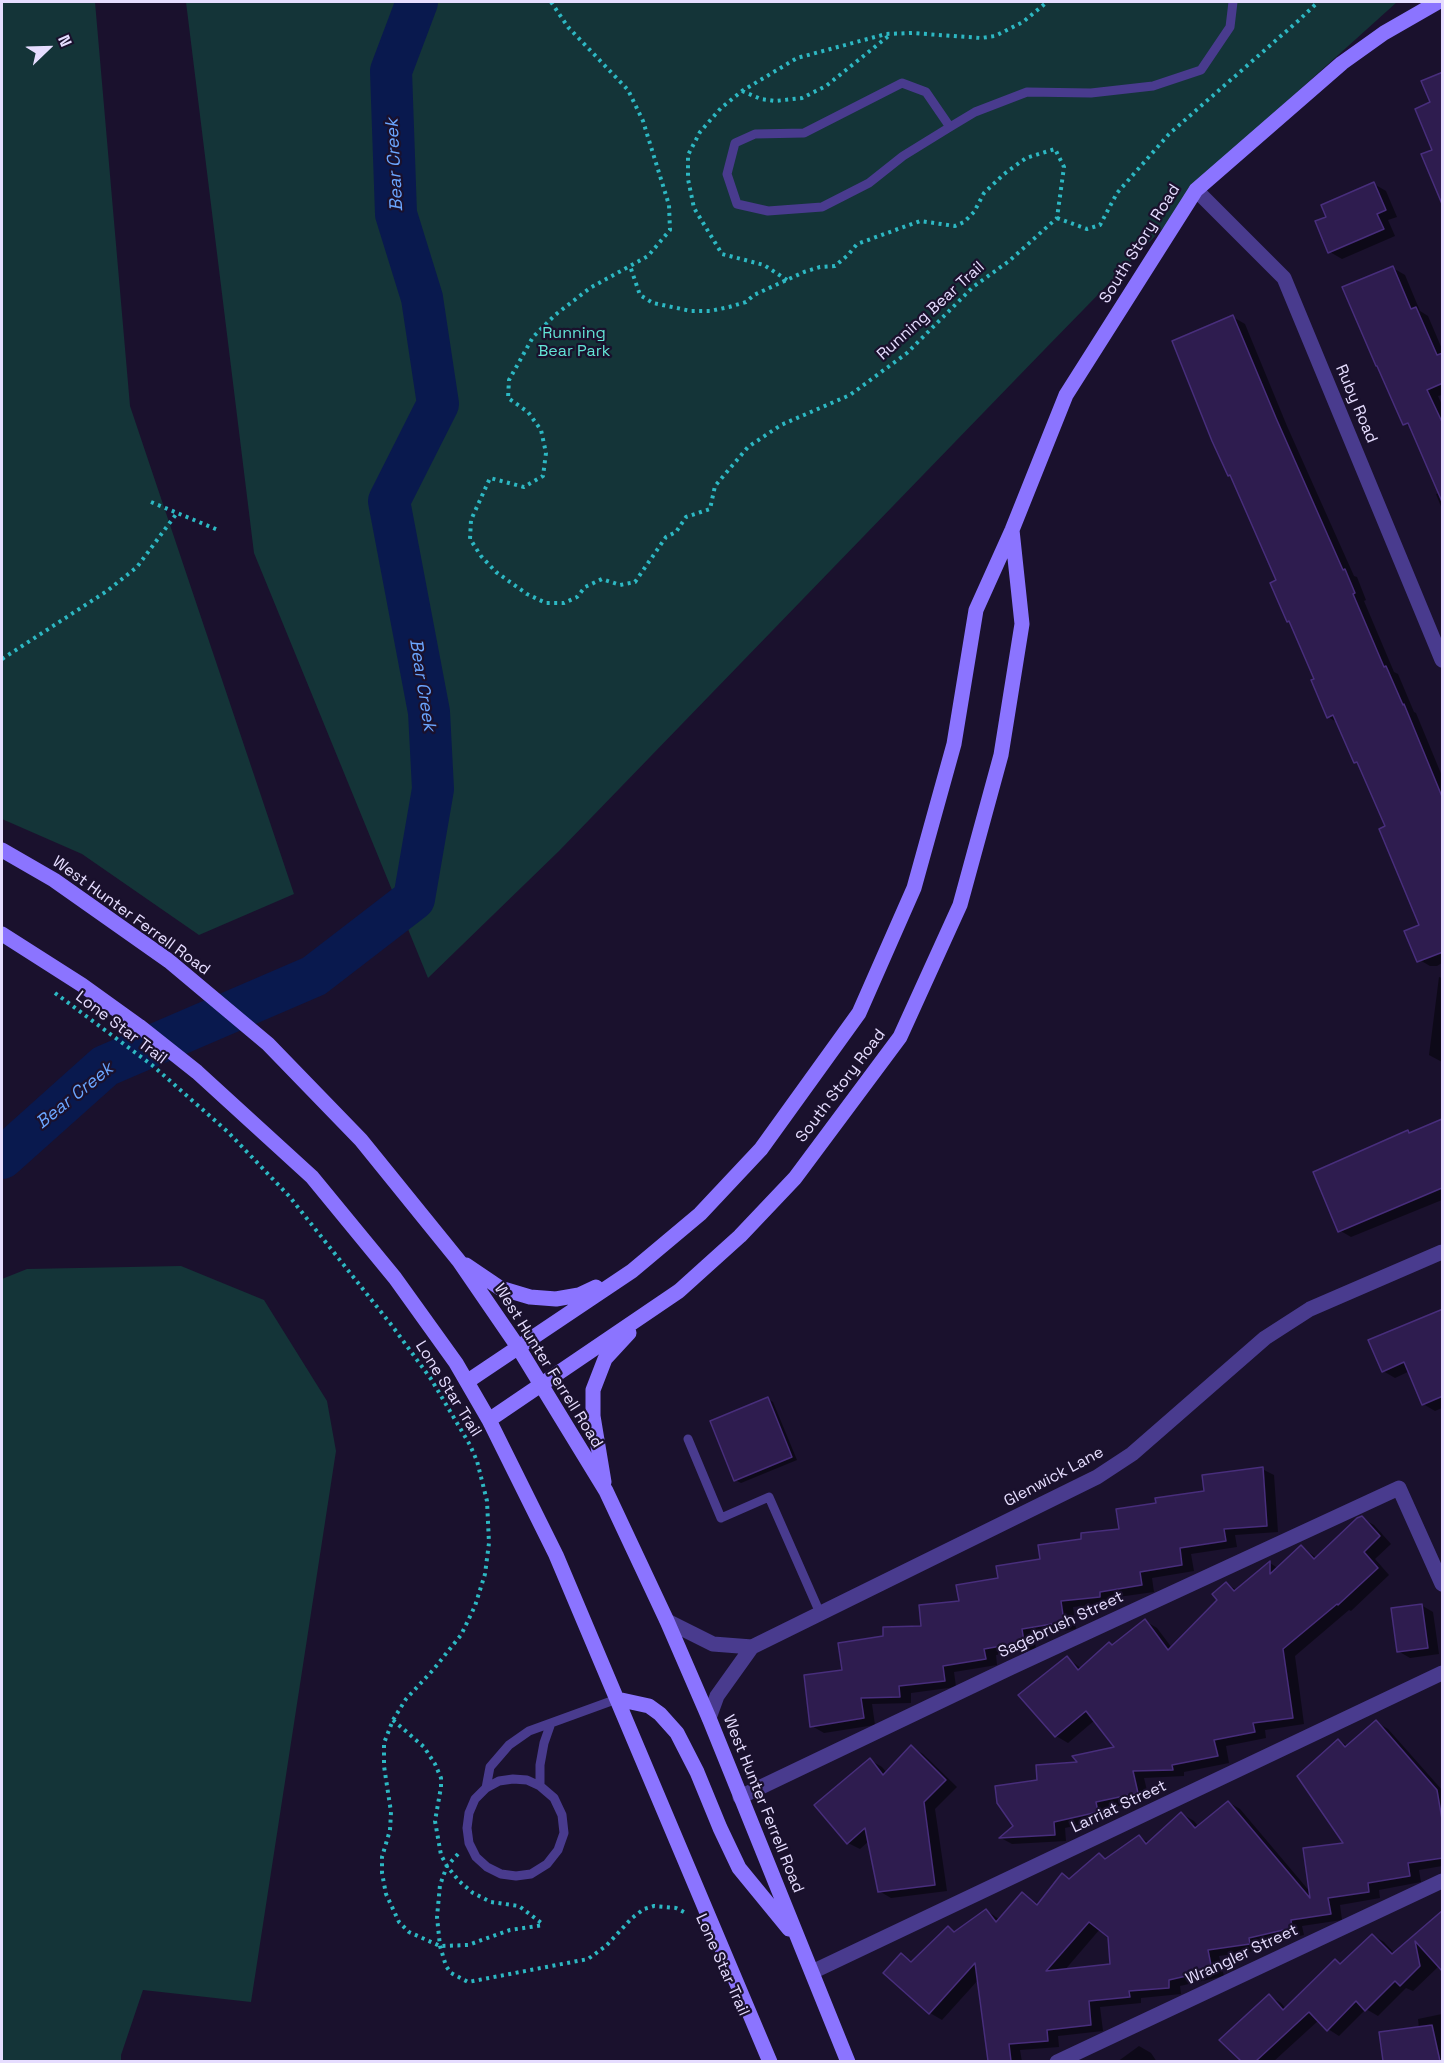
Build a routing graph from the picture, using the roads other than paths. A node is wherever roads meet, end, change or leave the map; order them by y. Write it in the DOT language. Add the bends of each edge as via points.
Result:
graph roads {
  1 [pos="1233,2"];
  2 [pos="1438,2"];
  3 [pos="950,127"];
  4 [pos="1196,190"];
  5 [pos="1012,530"];
  6 [pos="1443,660"];
  7 [pos="2,850"];
  8 [pos="2,933"];
  9 [pos="1443,1252"];
  10 [pos="459,1261"];
  11 [pos="632,1271"];
  12 [pos="650,1311"];
  13 [pos="519,1347"];
  14 [pos="468,1381"];
  15 [pos="541,1385"];
  16 [pos="489,1420"];
  17 [pos="688,1439"];
  18 [pos="606,1491"];
  19 [pos="1443,1584"];
  20 [pos="820,1613"];
  21 [pos="667,1621"];
  22 [pos="752,1647"];
  23 [pos="1443,1673"];
  24 [pos="617,1699"];
  25 [pos="709,1718"];
  26 [pos="551,1723"];
  27 [pos="540,1786"];
  28 [pos="486,1788"];
  29 [pos="740,1797"];
  30 [pos="1443,1881"];
  31 [pos="798,1941"];
  32 [pos="812,1972"];
  33 [pos="770,2061"];
  34 [pos="848,2061"];
  35 [pos="1057,2061"];
  1 -- 3 [label="lane" via="1230,27 1202,70 1153,86 1091,93 1027,92 975,112"];
  2 -- 4 [label="main road, South Story Road" via="1341,63"];
  3 -- 3 [label="lane" via="869,183 822,207 768,211 737,204 727,174 735,143 754,134 804,133 902,82 926,92"];
  4 -- 5 [label="main road, South Story Road" via="1066,395"];
  4 -- 6 [label="street, Ruby Road" via="1284,278"];
  5 -- 11 [label="main road, South Story Road" via="976,610 954,744 914,888 859,1013 761,1149 700,1214"];
  5 -- 12 [label="main road, South Story Road" via="1022,624 1001,755 960,905 900,1037 795,1178 740,1236 679,1291"];
  7 -- 10 [label="main road, West Hunter Ferrell Road" via="54,880 168,961 268,1044 361,1140"];
  8 -- 14 [label="main road" via="148,1032 312,1177 395,1278"];
  9 -- 20 [label="street, Glenwick Lane" via="1311,1309 1265,1338 1132,1454 1097,1477"];
  10 -- 11 [label="main road" via="500,1288 530,1297 579,1294"];
  10 -- 13 [label="main road, West Hunter Ferrell Road"];
  11 -- 13 [label="main road, South Story Road"];
  12 -- 15 [label="main road, South Story Road"];
  12 -- 18 [label="main road" via="605,1359 594,1390 593,1416"];
  13 -- 14 [label="main road, South Story Road"];
  13 -- 15 [label="main road, West Hunter Ferrell Road"];
  14 -- 16 [label="main road"];
  15 -- 16 [label="main road, South Story Road"];
  15 -- 18 [label="main road, West Hunter Ferrell Road"];
  16 -- 24 [label="main road" via="556,1555"];
  17 -- 20 [label="lane" via="721,1518 769,1497"];
  18 -- 21 [label="main road, West Hunter Ferrell Road"];
  19 -- 29 [label="street, Sagebrush Street" via="1399,1488"];
  20 -- 22 [label="street, Glenwick Lane"];
  21 -- 22 [label="street" via="714,1644"];
  21 -- 25 [label="main road, West Hunter Ferrell Road"];
  22 -- 25 [label="street, Glenwick Lane" via="717,1696"];
  23 -- 32 [label="street, Larriat Street"];
  24 -- 26 [label="lane"];
  24 -- 31 [label="main road" via="649,1706 677,1733 740,1868"];
  24 -- 33 [label="main road"];
  25 -- 29 [label="main road, West Hunter Ferrell Road"];
  26 -- 27 [label="lane" via="542,1754"];
  26 -- 28 [label="lane" via="529,1731 510,1745 490,1767"];
  27 -- 28 [label="lane" via="513,1779"];
  27 -- 28 [label="lane" via="554,1798 562,1815 564,1833 547,1864 531,1874 516,1876 487,1868 469,1843 469,1813"];
  29 -- 31 [label="main road, West Hunter Ferrell Road"];
  30 -- 35 [label="street, Wrangler Street"];
  31 -- 32 [label="main road, West Hunter Ferrell Road"];
  32 -- 34 [label="main road, West Hunter Ferrell Road"];
}
